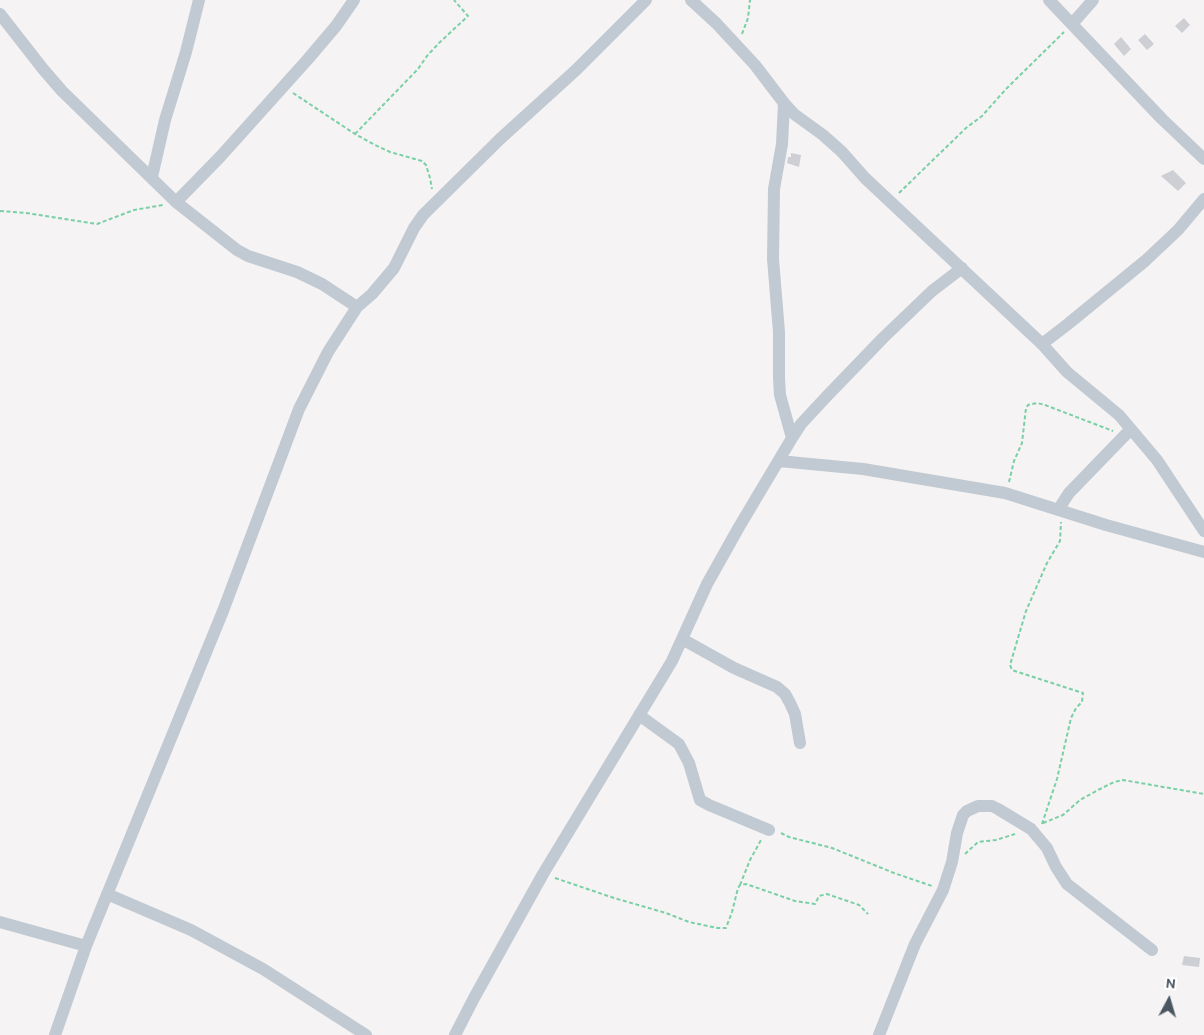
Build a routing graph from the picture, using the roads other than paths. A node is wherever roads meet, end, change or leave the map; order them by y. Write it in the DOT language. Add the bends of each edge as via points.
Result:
graph roads {
  1 [pos="199,0"];
  2 [pos="354,0"];
  3 [pos="646,0"];
  4 [pos="692,0"];
  5 [pos="1049,0"];
  6 [pos="1093,0"];
  7 [pos="0,14"];
  8 [pos="1072,24"];
  9 [pos="784,103"];
  10 [pos="1204,159"];
  11 [pos="152,177"];
  12 [pos="1204,199"];
  13 [pos="176,202"];
  14 [pos="962,268"];
  15 [pos="357,307"];
  16 [pos="1042,344"];
  17 [pos="1128,433"];
  18 [pos="792,438"];
  19 [pos="779,461"];
  20 [pos="1058,510"];
  21 [pos="1204,531"];
  22 [pos="1204,552"];
  23 [pos="682,639"];
  24 [pos="639,715"];
  25 [pos="800,743"];
  26 [pos="769,830"];
  27 [pos="107,894"];
  28 [pos="0,922"];
  29 [pos="86,946"];
  30 [pos="1152,950"];
  31 [pos="55,1035"];
  32 [pos="366,1035"];
  33 [pos="455,1035"];
  34 [pos="879,1035"];
  1 -- 11 [label="street"];
  2 -- 13 [label="street" via="336,26"];
  3 -- 15 [label="street" via="433,205 414,228 394,268"];
  4 -- 9 [label="street" via="739,47"];
  5 -- 8 [label="street"];
  6 -- 8 [label="street"];
  7 -- 11 [label="street" via="62,91"];
  8 -- 10 [label="street"];
  9 -- 14 [label="street" via="842,152 865,178"];
  9 -- 18 [label="street" via="782,144 774,189 773,259 780,332 780,395"];
  11 -- 13 [label="street"];
  12 -- 16 [label="street" via="1178,230 1145,261"];
  13 -- 15 [label="street" via="237,250 297,272"];
  14 -- 16 [label="street"];
  14 -- 18 [label="street" via="932,291 884,338 801,424"];
  15 -- 27 [label="street" via="328,352 299,409 223,611"];
  16 -- 17 [label="street" via="1067,372 1119,415"];
  17 -- 20 [label="street" via="1069,493"];
  17 -- 21 [label="street" via="1157,460"];
  18 -- 19 [label="street"];
  19 -- 20 [label="street" via="863,469 1005,494"];
  19 -- 23 [label="street" via="707,584"];
  20 -- 22 [label="street"];
  23 -- 24 [label="street"];
  23 -- 25 [label="street" via="734,668 778,686 795,714"];
  24 -- 26 [label="street" via="679,744 689,763 700,800"];
  24 -- 33 [label="street" via="543,874"];
  27 -- 29 [label="street"];
  27 -- 32 [label="street" via="191,930 255,965"];
  28 -- 29 [label="street"];
  29 -- 31 [label="street"];
  30 -- 34 [label="street" via="1067,884 1036,827 998,808 978,806 963,815 943,890 915,944"];
}
